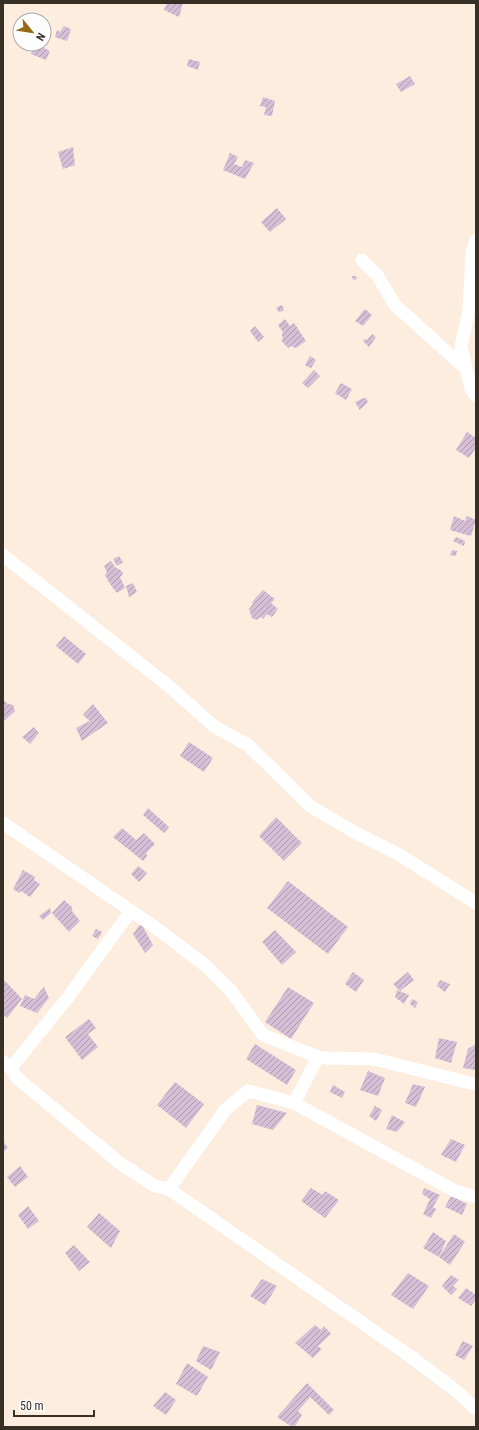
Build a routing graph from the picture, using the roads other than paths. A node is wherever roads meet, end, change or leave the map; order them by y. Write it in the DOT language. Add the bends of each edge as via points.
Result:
graph roads {
  1 [pos="476,240"];
  2 [pos="362,260"];
  3 [pos="466,369"];
  4 [pos="476,396"];
  5 [pos="3,555"];
  6 [pos="3,823"];
  7 [pos="476,903"];
  8 [pos="130,912"];
  9 [pos="318,1057"];
  10 [pos="7,1065"];
  11 [pos="476,1084"];
  12 [pos="294,1103"];
  13 [pos="169,1189"];
  14 [pos="476,1197"];
  15 [pos="476,1409"];
  1 -- 3 [label="street" via="472,252 469,310 461,346"];
  2 -- 3 [label="street" via="377,275 395,305"];
  3 -- 4 [label="street" via="471,389"];
  5 -- 7 [label="street" via="171,688 215,727 248,745 310,806 398,854"];
  6 -- 8 [label="street"];
  8 -- 9 [label="street" via="156,928 206,966 231,991 263,1035"];
  8 -- 10 [label="street" via="69,996"];
  9 -- 11 [label="street" via="374,1059"];
  9 -- 12 [label="street"];
  10 -- 13 [label="street" via="17,1078 121,1164 154,1186"];
  12 -- 13 [label="street" via="248,1091 225,1110"];
  12 -- 14 [label="street" via="455,1191"];
  13 -- 15 [label="street" via="410,1356 456,1390"];
}
